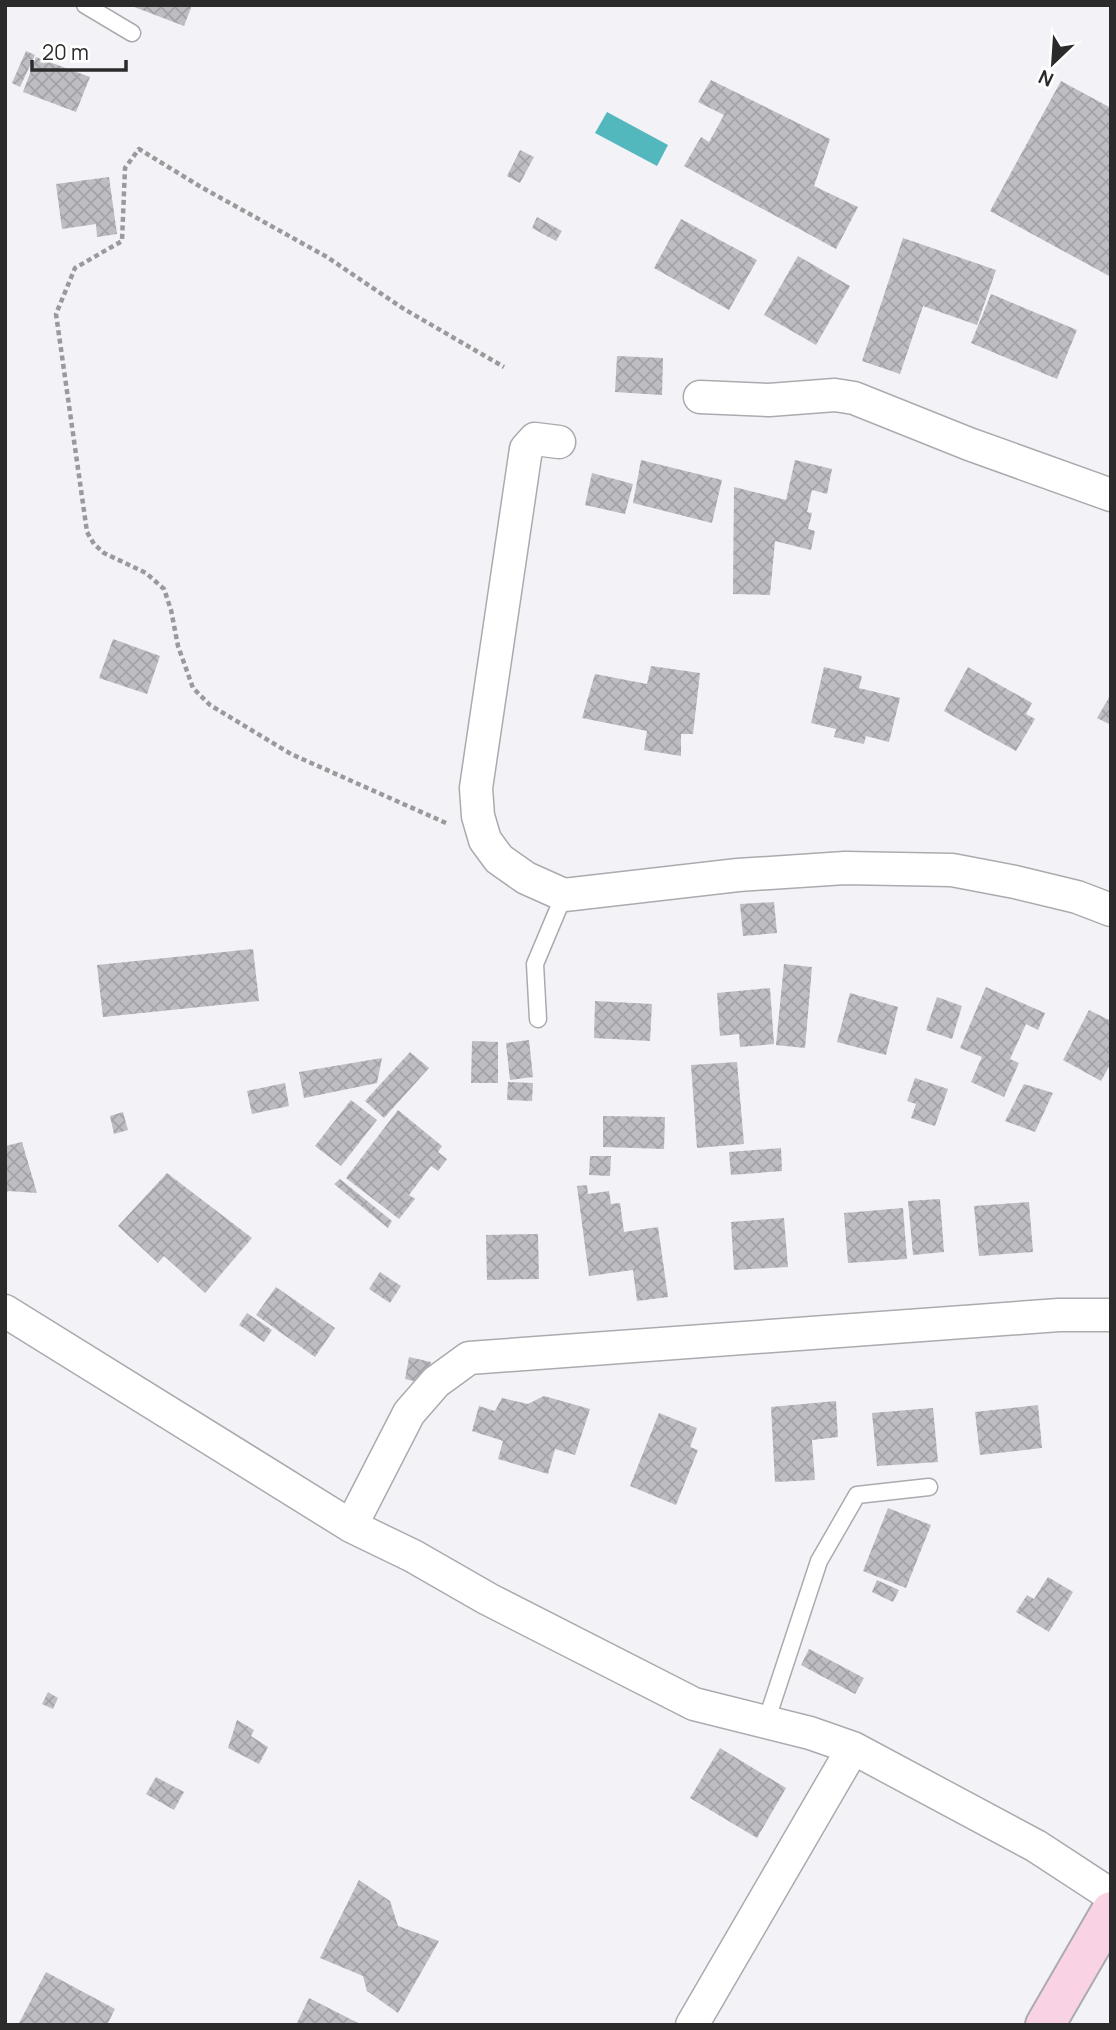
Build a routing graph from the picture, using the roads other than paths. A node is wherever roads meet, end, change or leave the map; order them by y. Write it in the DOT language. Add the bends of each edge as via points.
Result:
graph roads {
  1 [pos="85,5"];
  2 [pos="132,33"];
  3 [pos="700,397"];
  4 [pos="559,442"];
  5 [pos="1111,495"];
  6 [pos="564,895"];
  7 [pos="1111,910"];
  8 [pos="538,1019"];
  9 [pos="5,1311"];
  10 [pos="1111,1315"];
  11 [pos="929,1487"];
  12 [pos="351,1526"];
  13 [pos="766,1722"];
  14 [pos="853,1748"];
  15 [pos="1111,1895"];
  16 [pos="1111,1911"];
  17 [pos="692,2025"];
  18 [pos="1045,2025"];
  1 -- 2 [label="lane"];
  3 -- 5 [label="street" via="854,398"];
  4 -- 6 [label="street" via="534,439 526,449 476,788 485,840 499,859 526,878"];
  6 -- 7 [label="street" via="751,874 845,868 952,870 1077,897"];
  6 -- 8 [label="lane" via="535,964"];
  9 -- 12 [label="street"];
  10 -- 12 [label="street" via="470,1358 436,1382 409,1413"];
  11 -- 13 [label="lane" via="857,1495 819,1560"];
  12 -- 13 [label="street" via="694,1704"];
  13 -- 14 [label="street"];
  14 -- 15 [label="street" via="1036,1846"];
  14 -- 17 [label="street"];
  16 -- 18 [label="main road"];
}
